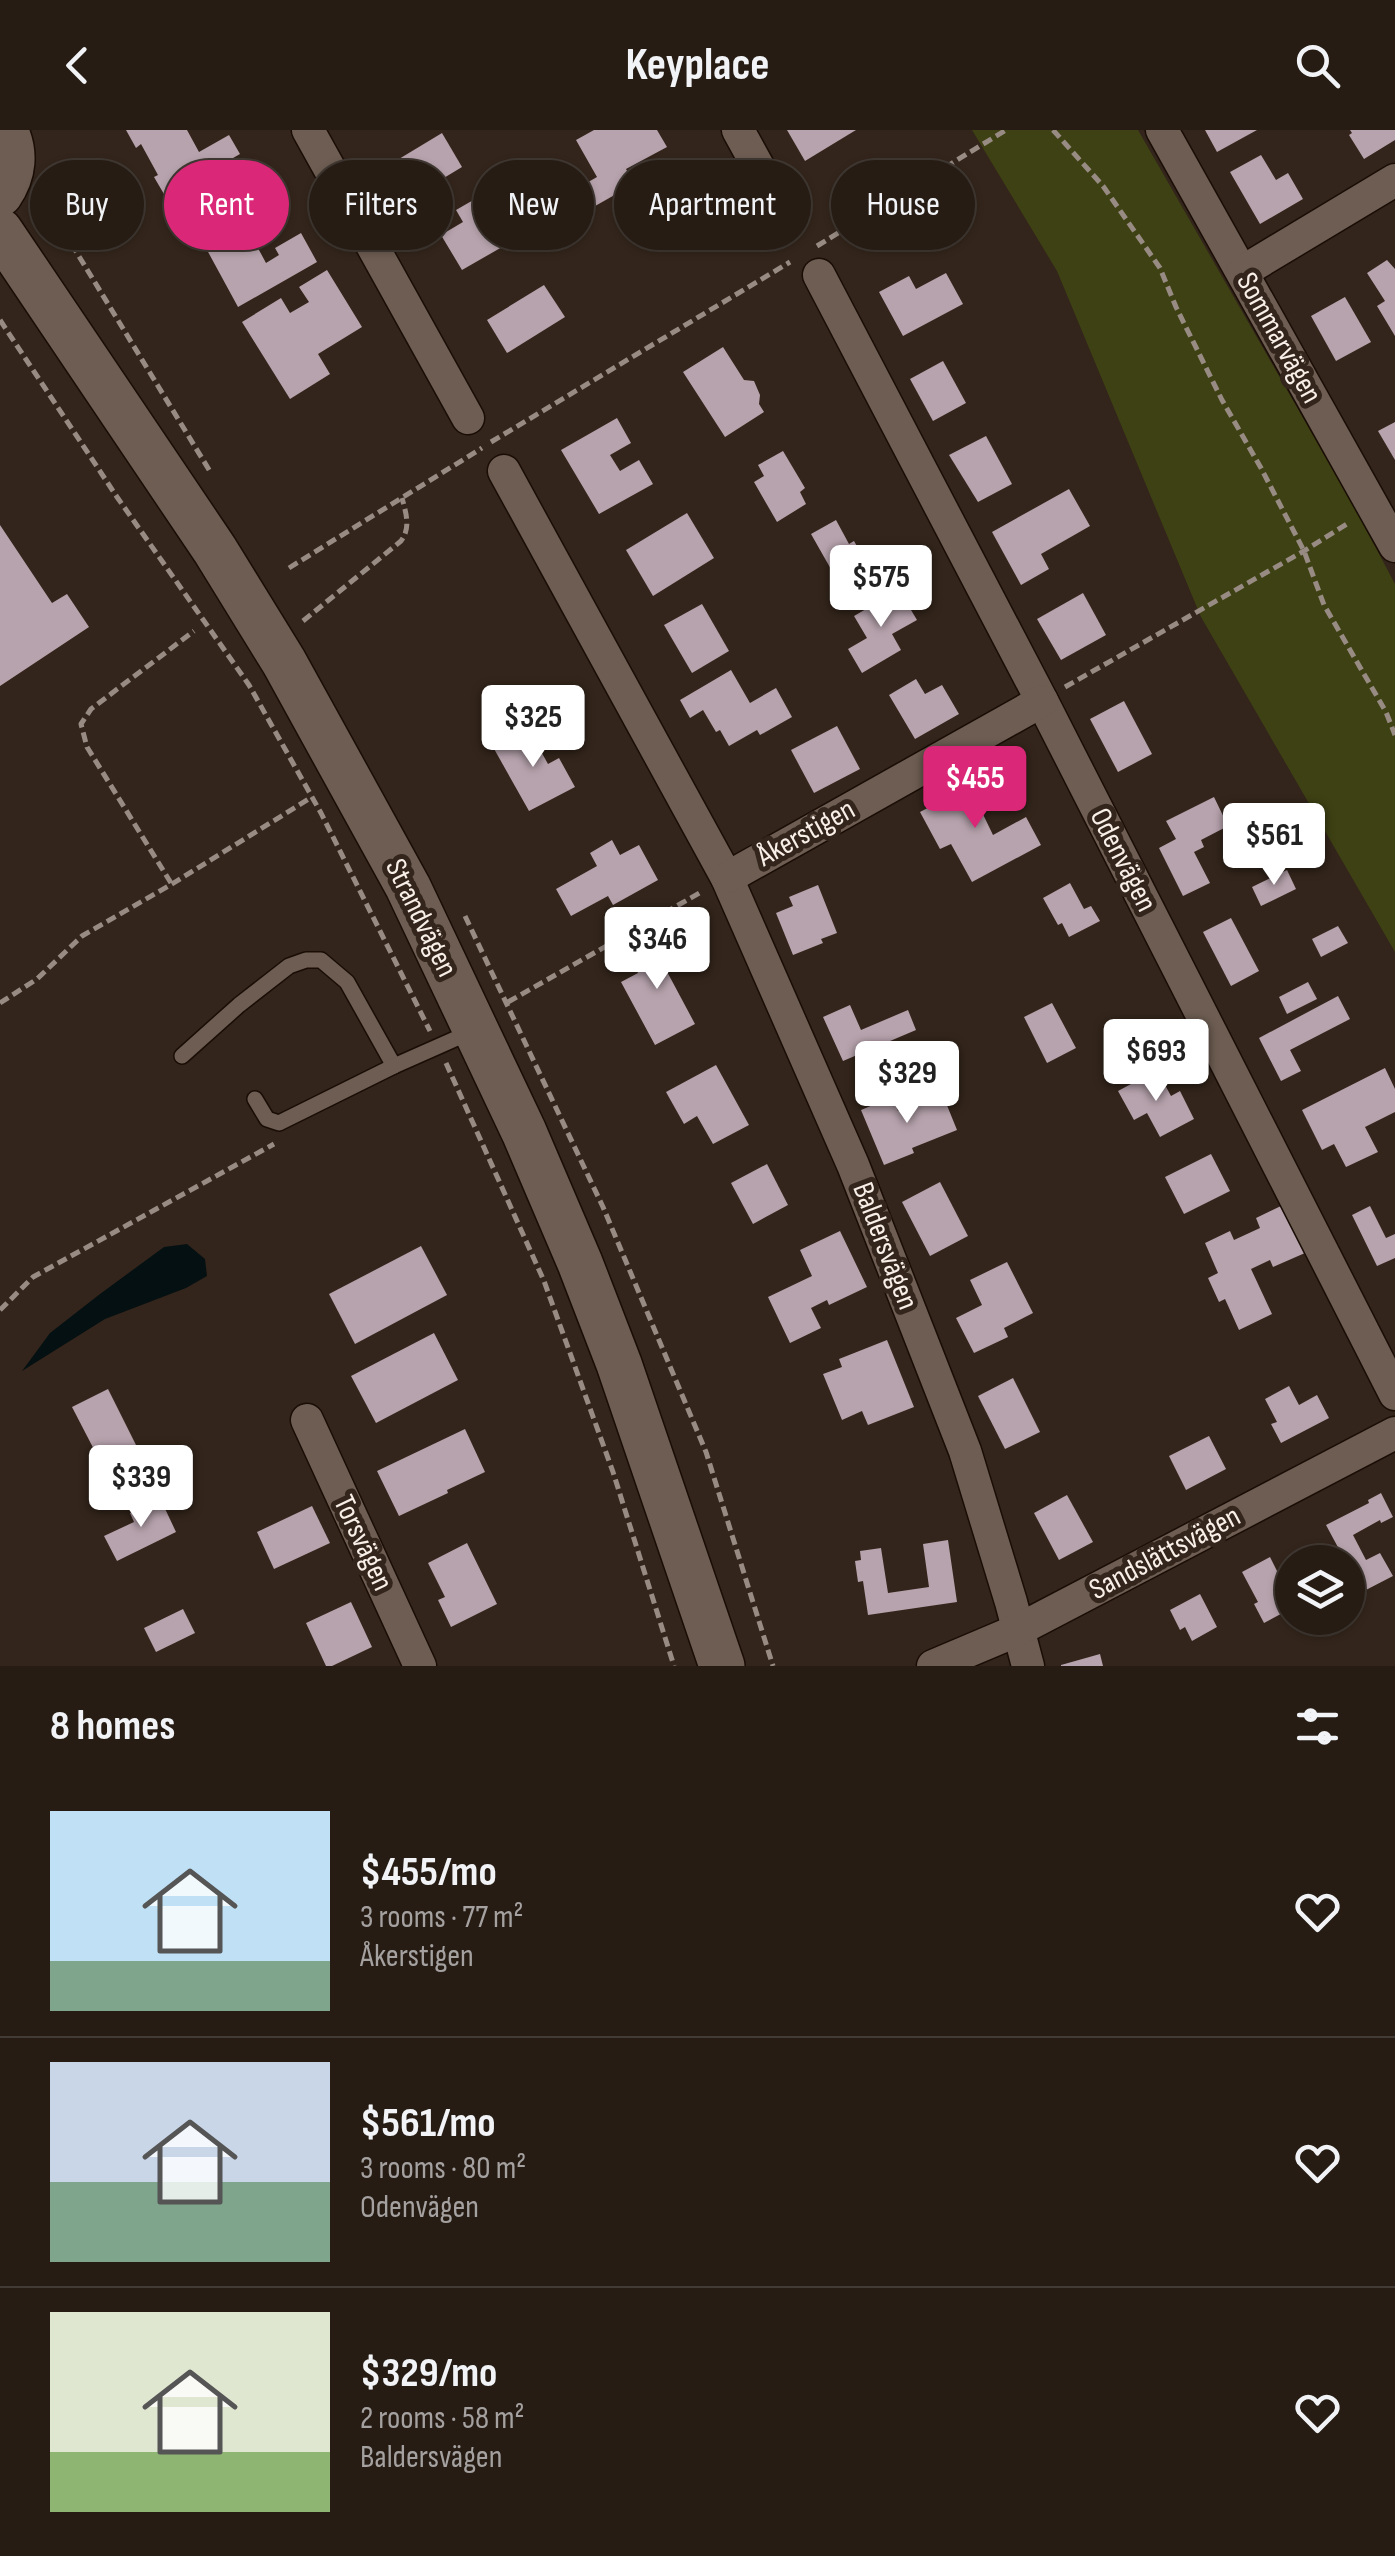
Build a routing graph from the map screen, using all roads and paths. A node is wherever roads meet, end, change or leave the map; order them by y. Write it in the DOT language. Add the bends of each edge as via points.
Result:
graph roads {
  1 [pos="5,130"];
  2 [pos="308,130"];
  3 [pos="738,130"];
  4 [pos="1006,130"];
  5 [pos="1053,130"];
  6 [pos="1162,130"];
  7 [pos="755,160"];
  8 [pos="1395,180"];
  9 [pos="0,194"];
  10 [pos="0,232"];
  11 [pos="811,260"];
  12 [pos="1242,272"];
  13 [pos="0,320"];
  14 [pos="468,418"];
  15 [pos="504,471"];
  16 [pos="402,498"];
  17 [pos="1384,501"];
  18 [pos="1395,546"];
  19 [pos="1304,552"];
  20 [pos="290,568"];
  21 [pos="302,622"];
  22 [pos="194,632"];
  23 [pos="1042,702"];
  24 [pos="1395,735"];
  25 [pos="312,797"];
  26 [pos="727,878"];
  27 [pos="172,884"];
  28 [pos="0,1004"];
  29 [pos="474,1026"];
  30 [pos="182,1056"];
  31 [pos="394,1066"];
  32 [pos="255,1099"];
  33 [pos="277,1142"];
  34 [pos="0,1310"];
  35 [pos="1395,1394"];
  36 [pos="306,1420"];
  37 [pos="1395,1433"];
  38 [pos="1018,1630"];
  39 [pos="420,1666"];
  40 [pos="674,1666"];
  41 [pos="722,1666"];
  42 [pos="932,1666"];
  43 [pos="1028,1666"];
  1 -- 9 [label="street" via="12,170"];
  2 -- 14 [label="street"];
  3 -- 7 [label="street"];
  4 -- 11 [label="path"];
  5 -- 19 [label="path" via="1103,186 1160,268"];
  6 -- 12 [label="street, Sommarvägen"];
  8 -- 12 [label="street"];
  10 -- 29 [label="street, Strandvägen" via="284,662 408,888"];
  11 -- 16 [label="path"];
  11 -- 23 [label="street, Odenvägen"];
  12 -- 17 [label="street, Sommarvägen"];
  13 -- 25 [label="path" via="249,685"];
  15 -- 26 [label="street, Baldersvägen"];
  16 -- 20 [label="path"];
  16 -- 21 [label="path" via="407,524 401,541"];
  17 -- 18 [label="street, Sommarvägen"];
  17 -- 19 [label="path"];
  19 -- 23 [label="path"];
  19 -- 24 [label="path" via="1324,605"];
  22 -- 27 [label="path" via="90,709 80,724 87,747"];
  23 -- 26 [label="street, Åkerstigen"];
  23 -- 35 [label="street, Odenvägen"];
  25 -- 27 [label="path"];
  25 -- 29 [label="path"];
  26 -- 29 [label="path"];
  26 -- 38 [label="street, Baldersvägen" via="853,1165 965,1451"];
  27 -- 28 [label="path" via="82,936 38,979"];
  29 -- 31 [label="lane"];
  29 -- 40 [label="path" via="467,1106 544,1281"];
  29 -- 41 [label="street, Strandvägen" via="587,1280"];
  30 -- 31 [label="lane" via="289,966 321,960 346,982"];
  31 -- 32 [label="lane" via="279,1123"];
  33 -- 34 [label="path" via="34,1277"];
  36 -- 39 [label="street, Torsvägen"];
  37 -- 38 [label="street, Sandslättsvägen"];
  38 -- 42 [label="street, Sandslättsvägen"];
  38 -- 43 [label="street, Baldersvägen"];
}
